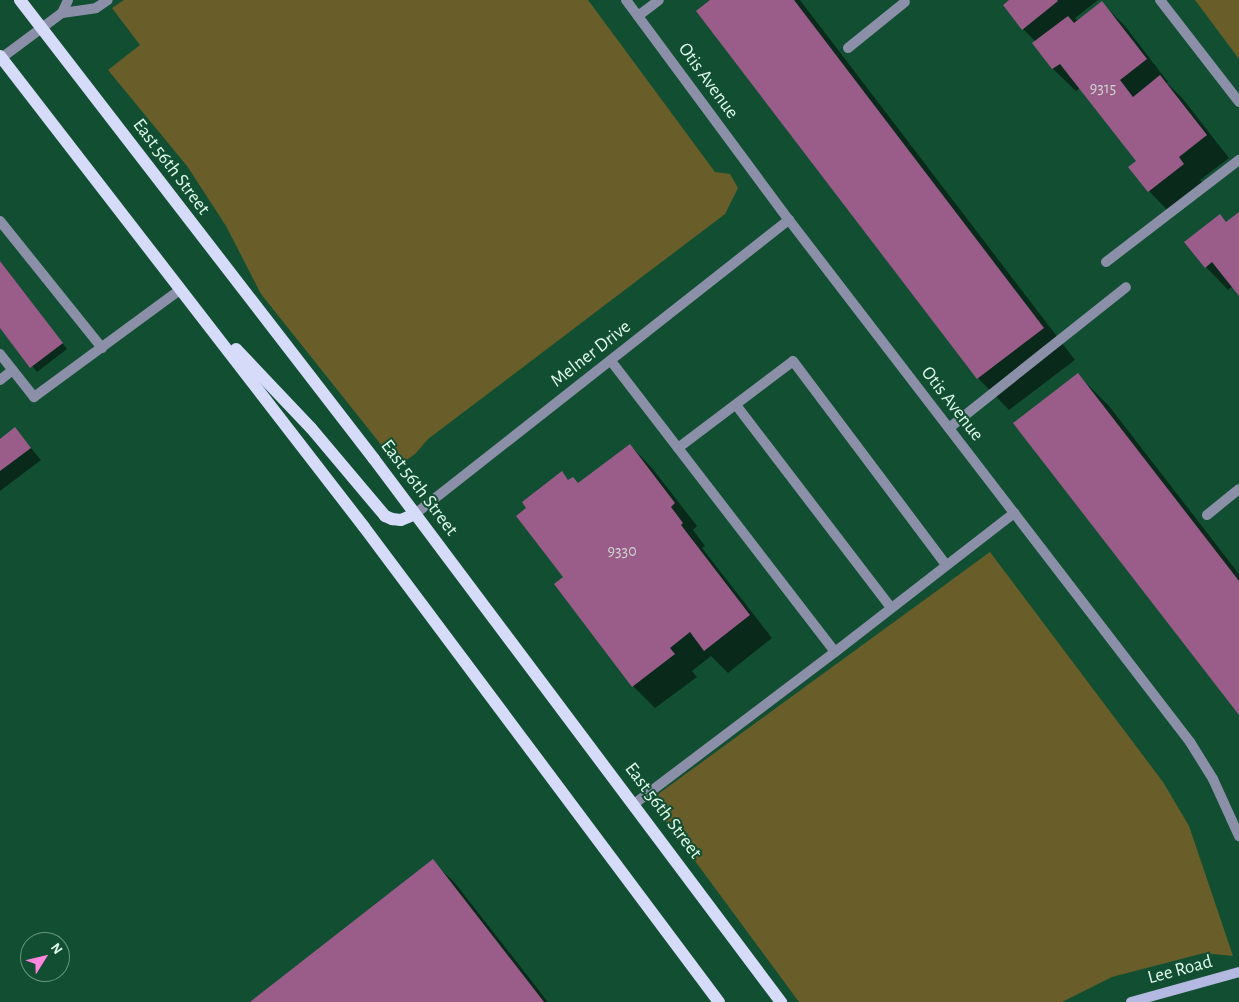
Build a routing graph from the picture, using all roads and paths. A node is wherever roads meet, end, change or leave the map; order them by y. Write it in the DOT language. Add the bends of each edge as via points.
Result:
graph roads {
  1 [pos="20,0"];
  2 [pos="68,0"];
  3 [pos="108,0"];
  4 [pos="626,0"];
  5 [pos="659,0"];
  6 [pos="1160,0"];
  7 [pos="905,2"];
  8 [pos="62,13"];
  9 [pos="638,16"];
  10 [pos="42,27"];
  11 [pos="848,48"];
  12 [pos="0,58"];
  13 [pos="1239,102"];
  14 [pos="1239,160"];
  15 [pos="789,220"];
  16 [pos="0,221"];
  17 [pos="1106,262"];
  18 [pos="1126,287"];
  19 [pos="181,289"];
  20 [pos="199,312"];
  21 [pos="102,348"];
  22 [pos="0,354"];
  23 [pos="611,361"];
  24 [pos="13,370"];
  25 [pos="0,380"];
  26 [pos="736,405"];
  27 [pos="949,428"];
  28 [pos="678,448"];
  29 [pos="1239,489"];
  30 [pos="1014,513"];
  31 [pos="415,514"];
  32 [pos="1207,515"];
  33 [pos="946,565"];
  34 [pos="891,608"];
  35 [pos="835,652"];
  36 [pos="634,804"];
  37 [pos="1239,836"];
  38 [pos="1239,972"];
  39 [pos="719,1002"];
  40 [pos="781,1002"];
  41 [pos="1131,1002"];
  1 -- 10 [label="main road, East 56th Street"];
  2 -- 8 [label="street"];
  3 -- 8 [label="street" via="96,8"];
  4 -- 9 [label="street, Otis Avenue"];
  5 -- 9 [label="street"];
  6 -- 13 [label="street"];
  7 -- 11 [label="street"];
  8 -- 10 [label="street"];
  9 -- 15 [label="street, Otis Avenue"];
  10 -- 12 [label="street"];
  10 -- 31 [label="main road, East 56th Street"];
  12 -- 19 [label="main road"];
  14 -- 17 [label="street"];
  15 -- 23 [label="street, Melner Drive"];
  15 -- 27 [label="street, Otis Avenue"];
  16 -- 21 [label="street"];
  18 -- 27 [label="street"];
  19 -- 20 [label="main road"];
  19 -- 21 [label="street"];
  20 -- 31 [label="main road" via="311,428 385,516 401,520"];
  20 -- 39 [label="main road" via="472,670"];
  21 -- 24 [label="street" via="34,397"];
  22 -- 24 [label="street"];
  23 -- 28 [label="street"];
  23 -- 31 [label="street, Melner Drive"];
  24 -- 25 [label="street"];
  26 -- 28 [label="street"];
  26 -- 33 [label="street" via="793,361"];
  26 -- 34 [label="street"];
  27 -- 30 [label="street, Otis Avenue"];
  28 -- 35 [label="street"];
  29 -- 32 [label="street"];
  30 -- 33 [label="street"];
  30 -- 37 [label="street, Otis Avenue" via="1190,742 1213,779"];
  31 -- 36 [label="main road, East 56th Street"];
  33 -- 34 [label="street"];
  34 -- 35 [label="street"];
  35 -- 36 [label="street"];
  36 -- 40 [label="main road, East 56th Street"];
  38 -- 41 [label="street, Lee Road"];
}
